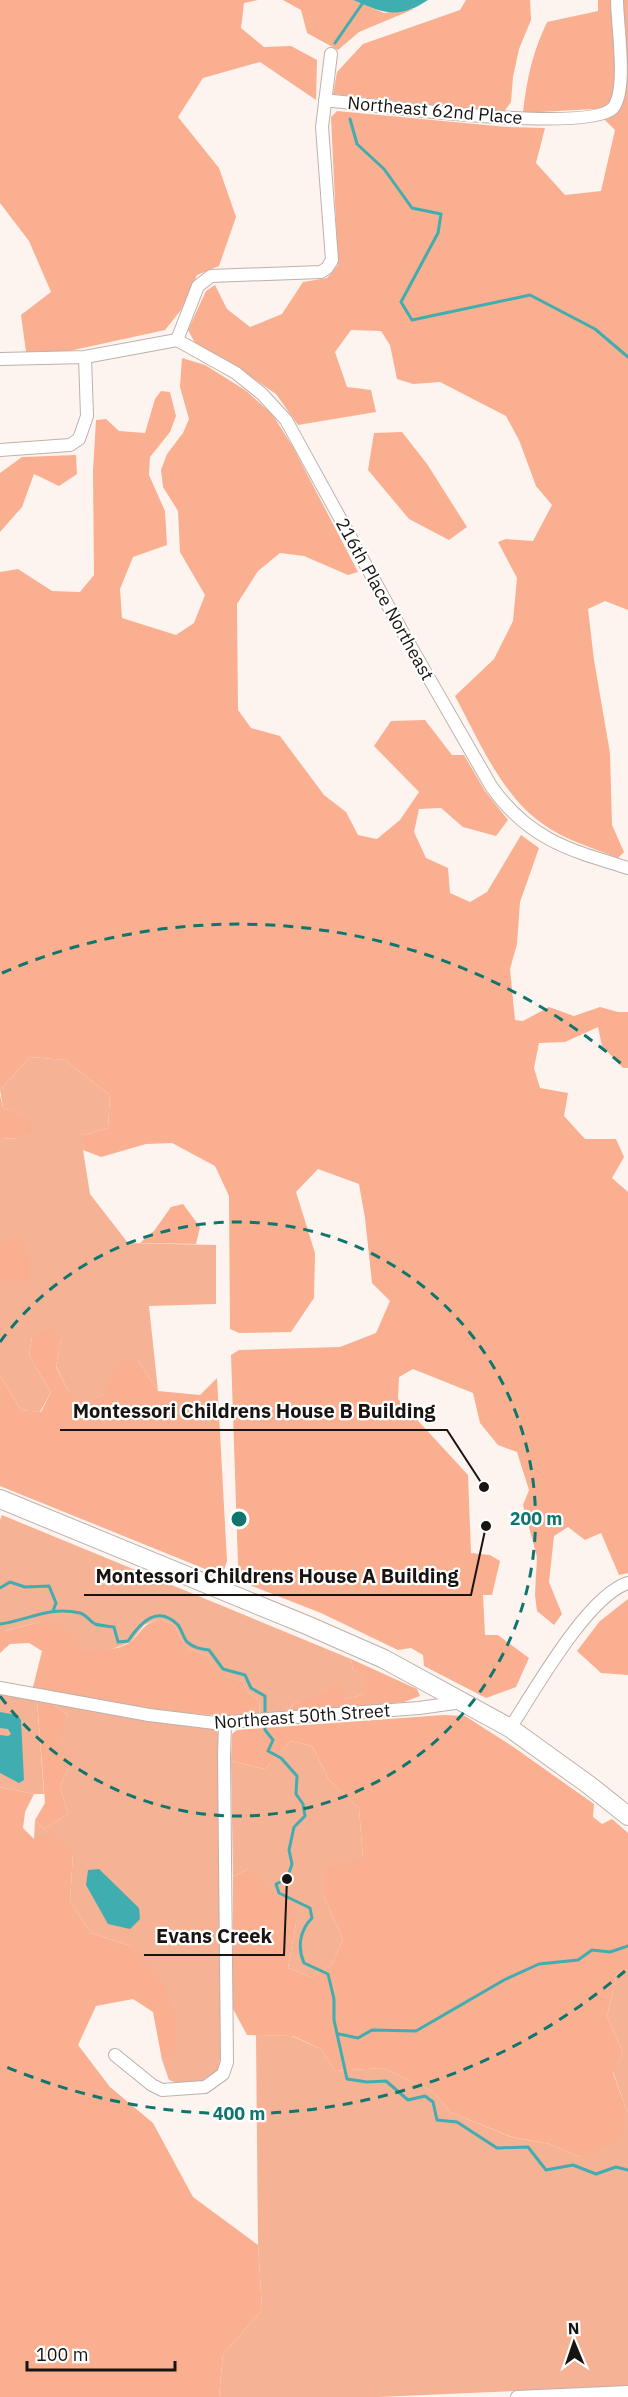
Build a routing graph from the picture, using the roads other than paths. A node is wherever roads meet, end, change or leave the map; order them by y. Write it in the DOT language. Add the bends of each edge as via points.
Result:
graph roads {
  1 [pos="617,0"];
  2 [pos="331,54"];
  3 [pos="325,100"];
  4 [pos="177,340"];
  5 [pos="0,351"];
  6 [pos="85,357"];
  7 [pos="0,359"];
  8 [pos="0,450"];
  9 [pos="628,868"];
  10 [pos="0,1499"];
  11 [pos="628,1583"];
  12 [pos="0,1688"];
  13 [pos="462,1702"];
  14 [pos="225,1723"];
  15 [pos="510,1728"];
  16 [pos="628,1816"];
  17 [pos="115,2055"];
  18 [pos="628,2392"];
  19 [pos="517,2397"];
  1 -- 3 [label="street, Northeast 62nd Place" via="620,96 613,108 596,117 508,119"];
  2 -- 3 [label="street"];
  3 -- 4 [label="street" via="322,127 332,260 321,272 211,276 198,286"];
  4 -- 6 [label="street"];
  4 -- 9 [label="street, 216th Place Northeast" via="236,373 286,420 407,640 506,807 546,838"];
  5 -- 7 [label="street"];
  6 -- 7 [label="street"];
  6 -- 8 [label="street" via="87,416 79,439 69,445"];
  10 -- 13 [label="main road" via="309,1626 384,1659"];
  11 -- 15 [label="street" via="604,1597 577,1630"];
  12 -- 14 [label="street, Northeast 50th Street" via="149,1715"];
  13 -- 14 [label="street, Northeast 50th Street"];
  13 -- 15 [label="main road"];
  14 -- 17 [label="street" via="227,2062 223,2074 205,2087 162,2090"];
  15 -- 16 [label="main road"];
  18 -- 19 [label="street"];
}
